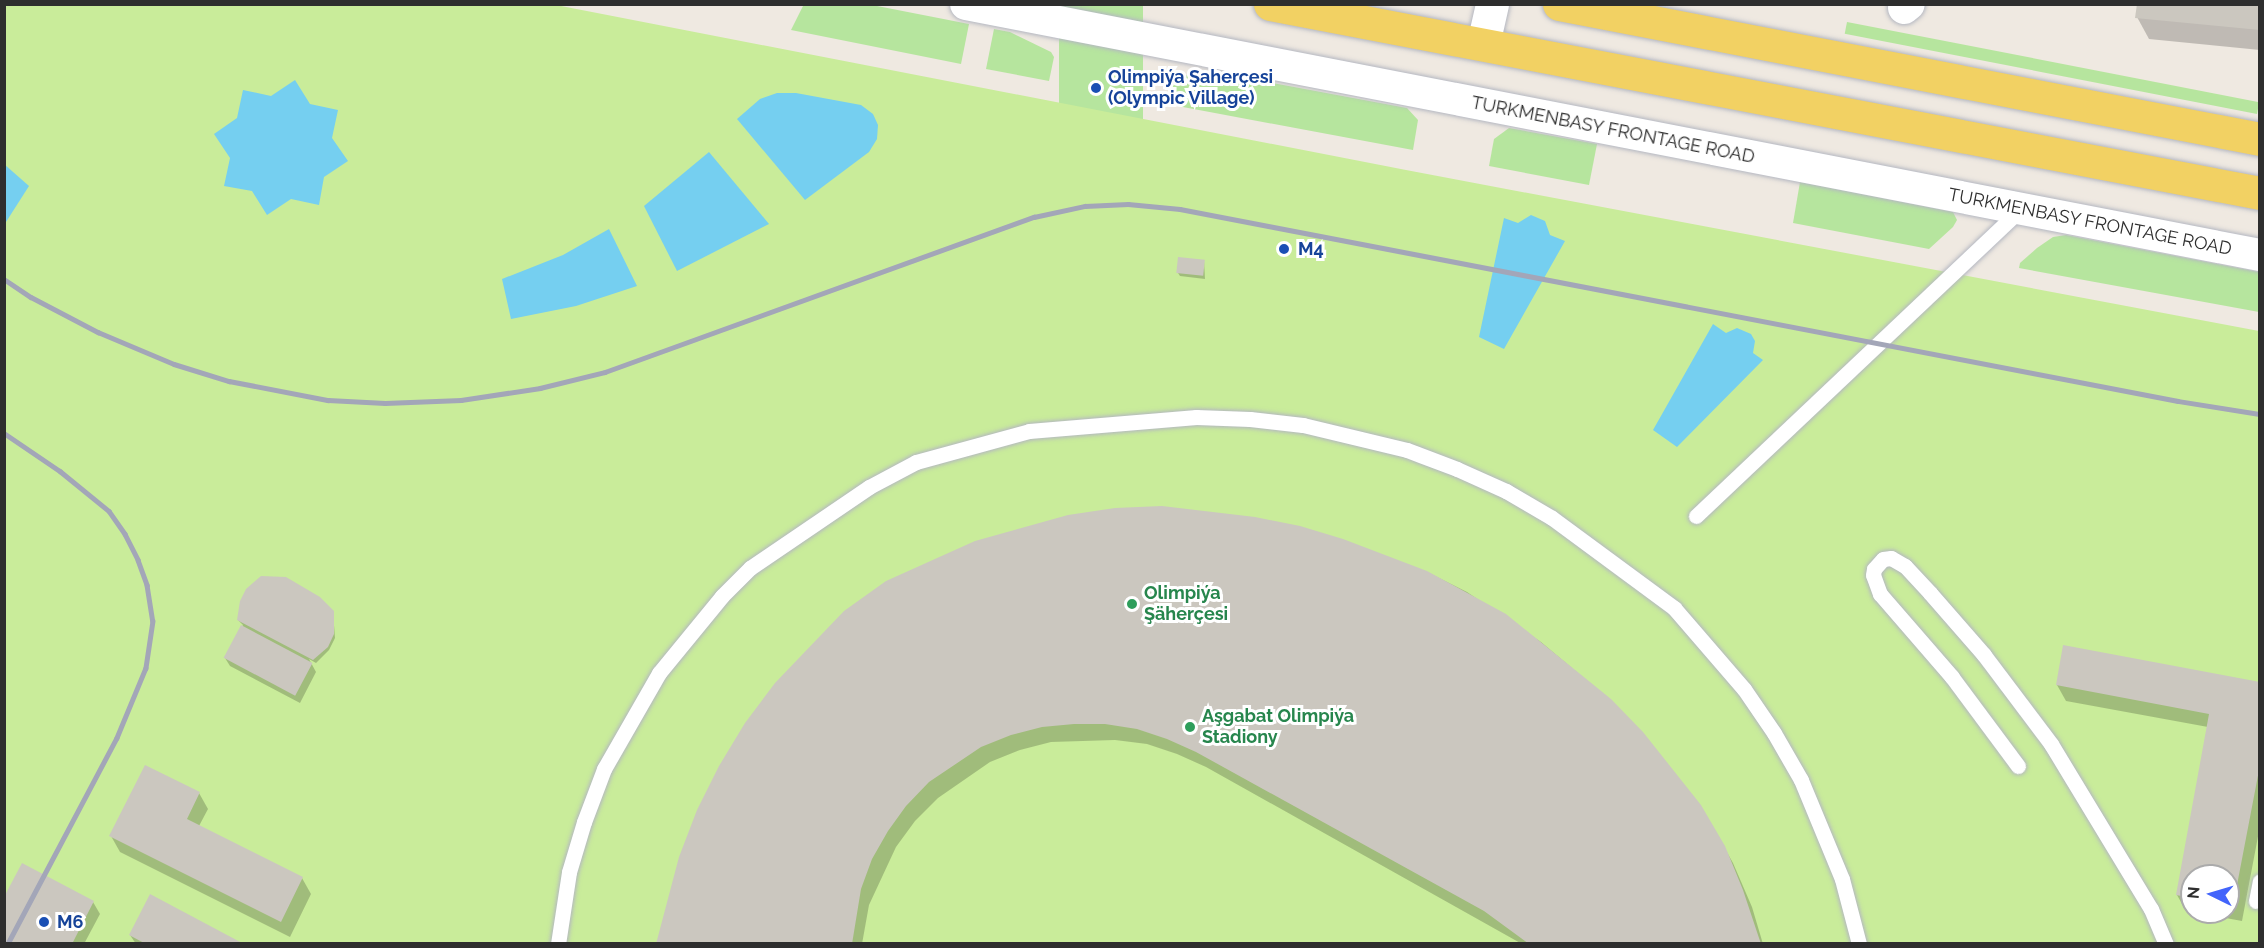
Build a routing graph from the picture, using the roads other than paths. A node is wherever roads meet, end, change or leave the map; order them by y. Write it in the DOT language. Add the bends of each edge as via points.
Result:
graph roads {
  1 [pos="966,4"];
  2 [pos="1270,4"];
  3 [pos="1492,4"];
  4 [pos="1559,4"];
  5 [pos="1483,44"];
  6 [pos="2259,139"];
  7 [pos="2259,193"];
  8 [pos="2022,209"];
  9 [pos="2259,255"];
  10 [pos="1696,516"];
  11 [pos="2018,766"];
  12 [pos="2259,880"];
  13 [pos="2256,901"];
  14 [pos="558,944"];
  15 [pos="1859,944"];
  16 [pos="2166,944"];
  1 -- 8 [label="street, TURKMENBASY FRONTAGE ROAD"];
  2 -- 5 [label="main road"];
  3 -- 5 [label="street"];
  4 -- 6 [label="main road"];
  5 -- 7 [label="main road"];
  8 -- 9 [label="street, TURKMENBASY FRONTAGE ROAD"];
  8 -- 10 [label="lane"];
  11 -- 16 [label="lane" via="1952,676 1880,594 1873,575 1883,559 1896,560 1917,579 1984,655 2051,744 2151,909"];
  12 -- 13 [label="lane"];
  14 -- 15 [label="lane" via="569,872 604,769 659,673 750,568 823,516 916,462 1029,431 1196,417 1303,425 1407,450 1457,469 1552,518 1674,608 1744,689 1801,780 1842,879"];
}
